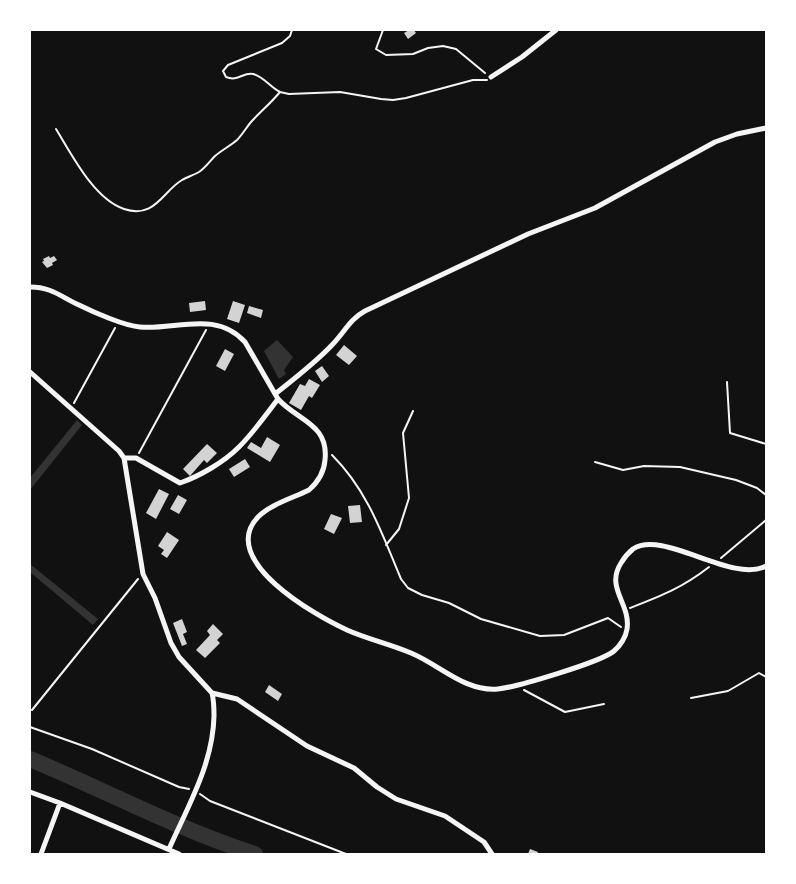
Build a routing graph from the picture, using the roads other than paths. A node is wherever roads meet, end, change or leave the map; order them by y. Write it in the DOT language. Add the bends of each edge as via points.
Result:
graph roads {
  1 [pos="556,30"];
  2 [pos="491,77"];
  3 [pos="766,128"];
  4 [pos="30,287"];
  5 [pos="30,372"];
  6 [pos="275,394"];
  7 [pos="278,399"];
  8 [pos="124,458"];
  9 [pos="766,566"];
  10 [pos="212,693"];
  11 [pos="30,792"];
  12 [pos="60,803"];
  13 [pos="169,849"];
  14 [pos="42,854"];
  15 [pos="179,854"];
  16 [pos="492,854"];
  1 -- 2 [label="street"];
  3 -- 6 [label="street" via="715,142 596,208 528,234 356,315 331,346"];
  4 -- 6 [label="street" via="54,291 79,305 138,327 192,323 225,327 245,342"];
  5 -- 8 [label="street"];
  6 -- 7 [label="street"];
  7 -- 8 [label="street" via="239,447 180,484 136,458"];
  7 -- 9 [label="street" via="319,432 326,450 325,466 313,487 268,509 254,521 249,545 254,561 290,596 320,616 348,631 429,661 464,683 480,688 515,686 613,652 621,644 627,629 615,578 618,568 634,548 662,546 750,570"];
  8 -- 10 [label="street" via="143,574 175,650"];
  10 -- 13 [label="street" via="210,750"];
  10 -- 16 [label="street" via="237,699 307,746 354,768 396,799 445,816 484,842"];
  11 -- 12 [label="street"];
  12 -- 13 [label="street"];
  12 -- 14 [label="street"];
  13 -- 15 [label="street"];
}
